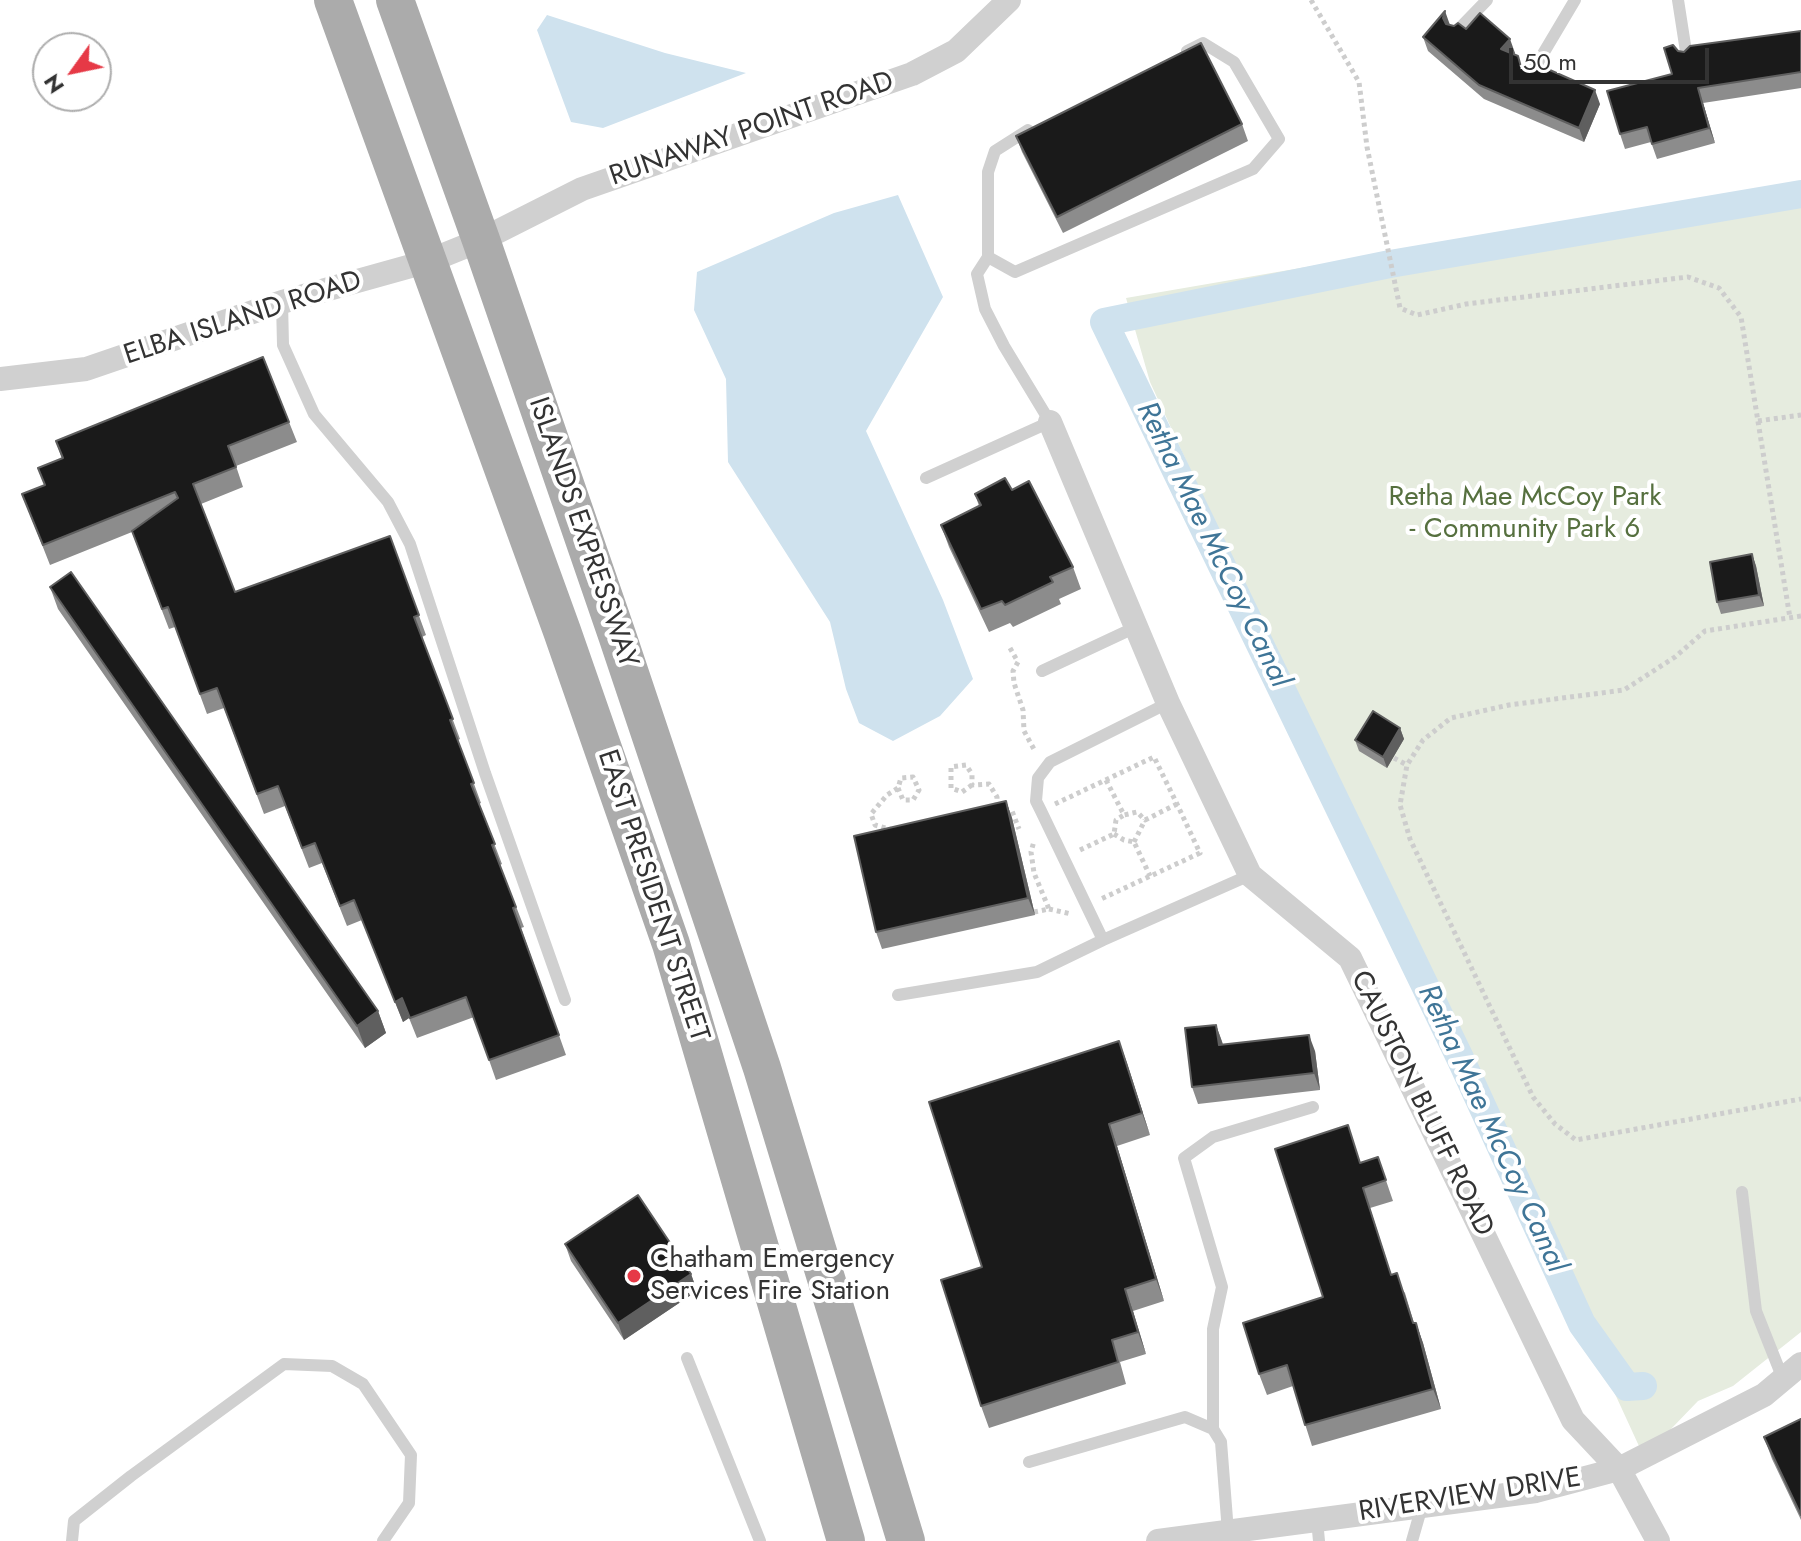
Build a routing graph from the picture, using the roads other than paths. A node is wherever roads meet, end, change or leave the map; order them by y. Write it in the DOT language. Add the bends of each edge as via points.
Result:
graph roads {
  1 [pos="333,0"];
  2 [pos="395,0"];
  3 [pos="1009,0"];
  4 [pos="1487,0"];
  5 [pos="1575,0"];
  6 [pos="1678,0"];
  7 [pos="1457,31"];
  8 [pos="1176,56"];
  9 [pos="1687,58"];
  10 [pos="1531,74"];
  11 [pos="1042,123"];
  12 [pos="481,240"];
  13 [pos="988,257"];
  14 [pos="429,261"];
  15 [pos="282,302"];
  16 [pos="0,379"];
  17 [pos="1050,422"];
  18 [pos="926,478"];
  19 [pos="1136,627"];
  20 [pos="1042,671"];
  21 [pos="1168,703"];
  22 [pos="1250,875"];
  23 [pos="1103,940"];
  24 [pos="898,995"];
  25 [pos="565,1000"];
  26 [pos="1313,1107"];
  27 [pos="1742,1192"];
  28 [pos="687,1358"];
  29 [pos="1792,1371"];
  30 [pos="1213,1429"];
  31 [pos="1029,1462"];
  32 [pos="1619,1469"];
  33 [pos="1422,1506"];
  34 [pos="1318,1530"];
  35 [pos="1239,1534"];
  36 [pos="72,1541"];
  37 [pos="383,1541"];
  38 [pos="760,1541"];
  39 [pos="846,1541"];
  40 [pos="906,1541"];
  41 [pos="1158,1541"];
  42 [pos="1412,1541"];
  43 [pos="1658,1541"];
  1 -- 14 [label="main road"];
  2 -- 12 [label="main road, ISLANDS EXPRESSWAY"];
  3 -- 12 [label="street, RUNAWAY POINT ROAD" via="956,51 912,74 582,189"];
  4 -- 7 [label="lane"];
  5 -- 10 [label="lane"];
  6 -- 9 [label="lane"];
  8 -- 13 [label="lane" via="1203,43 1234,62 1279,139 1253,169 1015,272"];
  11 -- 13 [label="lane" via="995,151 988,172"];
  12 -- 14 [label="street, ELBA ISLAND ROAD"];
  12 -- 40 [label="main road, ISLANDS EXPRESSWAY" via="762,1068"];
  13 -- 17 [label="lane" via="977,274 985,309"];
  14 -- 15 [label="street, ELBA ISLAND ROAD"];
  14 -- 39 [label="main road, EAST PRESIDENT STREET" via="671,944"];
  15 -- 16 [label="street, ELBA ISLAND ROAD" via="86,369"];
  15 -- 25 [label="lane" via="283,345 314,414 388,502 410,544"];
  17 -- 18 [label="lane"];
  17 -- 19 [label="street, CAUSTON BLUFF ROAD"];
  19 -- 20 [label="lane"];
  19 -- 21 [label="street, CAUSTON BLUFF ROAD"];
  21 -- 22 [label="street, CAUSTON BLUFF ROAD"];
  21 -- 23 [label="lane" via="1050,762 1038,778 1036,801"];
  22 -- 23 [label="lane"];
  22 -- 32 [label="street, CAUSTON BLUFF ROAD" via="1350,958 1573,1420"];
  23 -- 24 [label="lane" via="1037,972"];
  26 -- 30 [label="lane" via="1213,1137 1184,1158 1222,1287 1213,1329"];
  27 -- 29 [label="lane" via="1756,1311"];
  28 -- 38 [label="lane"];
  29 -- 32 [label="street, RIVERVIEW DRIVE" via="1764,1395"];
  30 -- 31 [label="lane" via="1185,1417"];
  30 -- 35 [label="lane" via="1221,1442"];
  32 -- 33 [label="street, RIVERVIEW DRIVE" via="1536,1491"];
  32 -- 43 [label="street, CAUSTON BLUFF ROAD"];
  33 -- 34 [label="street, RIVERVIEW DRIVE"];
  33 -- 42 [label="lane"];
  34 -- 35 [label="street, RIVERVIEW DRIVE"];
  35 -- 41 [label="street, RIVERVIEW DRIVE"];
  36 -- 37 [label="lane" via="74,1521 284,1364 332,1366 363,1384 411,1455 409,1503"];
}
